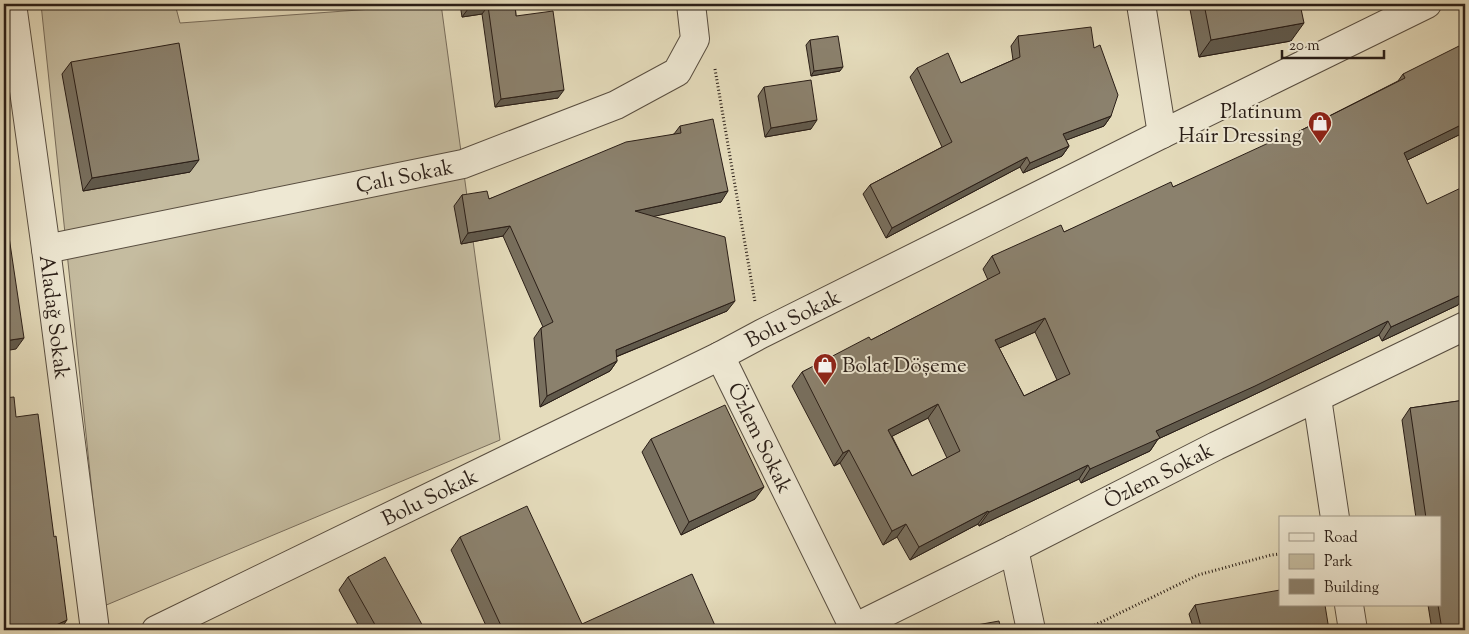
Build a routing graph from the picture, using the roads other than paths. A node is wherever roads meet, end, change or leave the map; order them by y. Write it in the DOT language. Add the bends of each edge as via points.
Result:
graph roads {
  1 [pos="12,4"];
  2 [pos="691,4"];
  3 [pos="1141,4"];
  4 [pos="1421,5"];
  5 [pos="1162,134"];
  6 [pos="46,248"];
  7 [pos="1465,326"];
  8 [pos="720,356"];
  9 [pos="1317,398"];
  10 [pos="1335,516"];
  11 [pos="1014,549"];
  12 [pos="1349,606"];
  13 [pos="852,629"];
  14 [pos="95,630"];
  15 [pos="156,630"];
  16 [pos="1031,630"];
  17 [pos="1353,630"];
  1 -- 6 [label="street, Aladağ Sokak"];
  2 -- 6 [label="street, Çalı Sokak" via="696,39 677,72 616,105 463,164"];
  3 -- 5 [label="street"];
  4 -- 5 [label="street, Bolu Sokak"];
  5 -- 8 [label="street, Bolu Sokak"];
  6 -- 14 [label="street, Aladağ Sokak"];
  7 -- 9 [label="street, Özlem Sokak"];
  8 -- 13 [label="street, Özlem Sokak"];
  8 -- 15 [label="street, Bolu Sokak"];
  9 -- 10 [label="street"];
  9 -- 11 [label="street, Özlem Sokak"];
  11 -- 13 [label="street, Özlem Sokak"];
  11 -- 16 [label="street"];
  12 -- 17 [label="street"];
}
